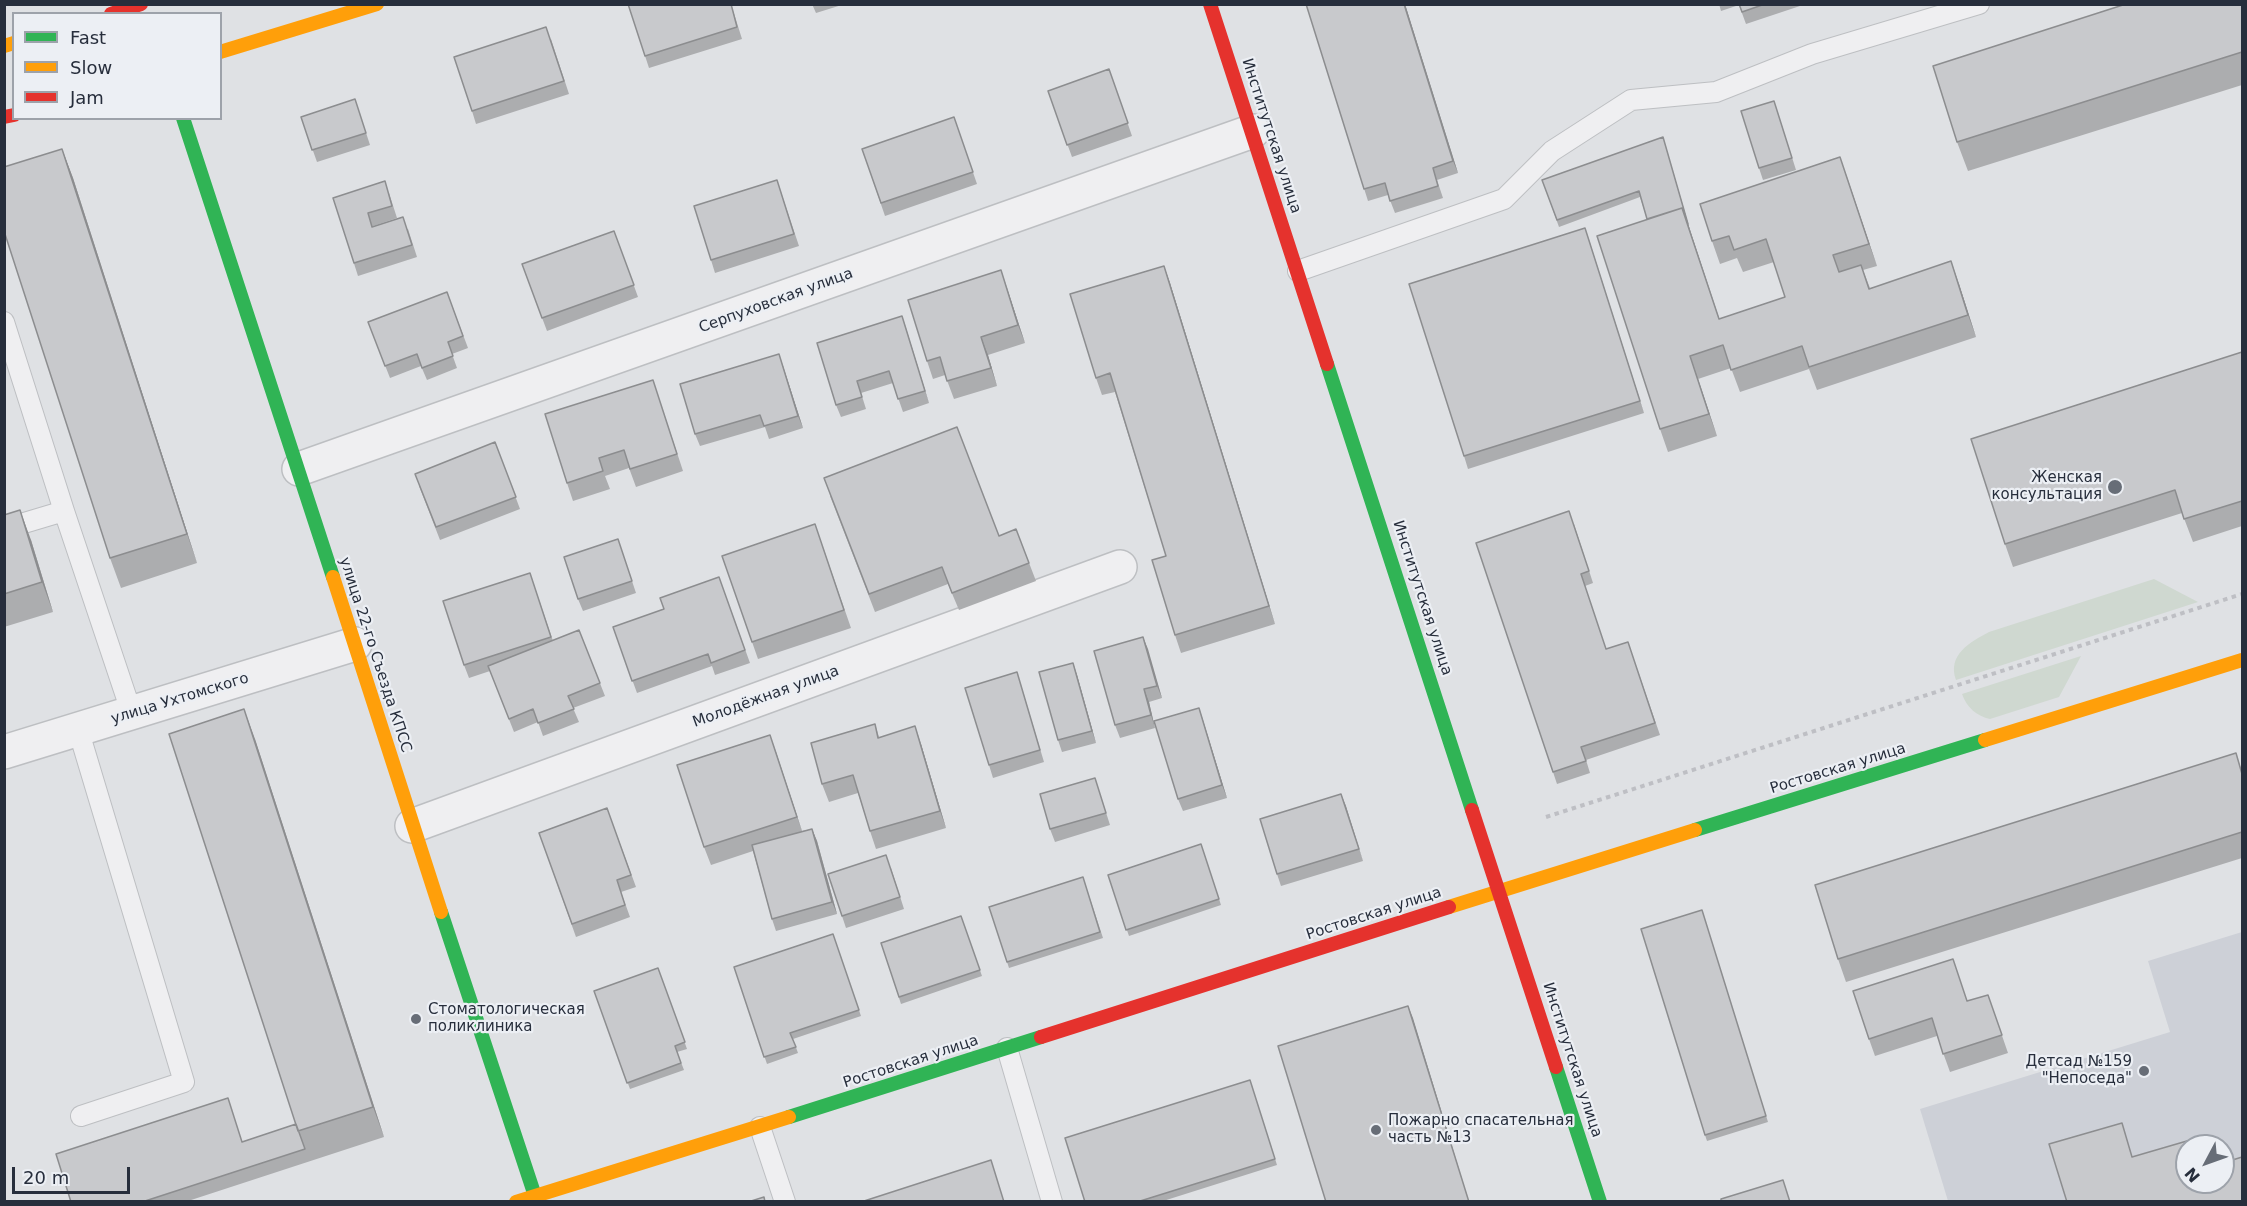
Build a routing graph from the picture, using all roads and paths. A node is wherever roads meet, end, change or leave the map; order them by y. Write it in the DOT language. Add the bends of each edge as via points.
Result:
graph roads {
  1 [pos="143,4"];
  2 [pos="377,4"];
  3 [pos="1210,4"];
  4 [pos="1979,4"];
  5 [pos="117,12"];
  6 [pos="222,51"];
  7 [pos="184,120"];
  8 [pos="1253,131"];
  9 [pos="1298,271"];
  10 [pos="6,335"];
  11 [pos="299,470"];
  12 [pos="64,510"];
  13 [pos="4,529"];
  14 [pos="1120,567"];
  15 [pos="2242,594"];
  16 [pos="355,645"];
  17 [pos="2242,660"];
  18 [pos="132,714"];
  19 [pos="78,729"];
  20 [pos="4,752"];
  21 [pos="1546,817"];
  22 [pos="412,826"];
  23 [pos="1500,891"];
  24 [pos="1007,1048"];
  25 [pos="81,1116"];
  26 [pos="760,1126"];
  27 [pos="536,1198"];
  28 [pos="516,1202"];
  29 [pos="785,1202"];
  30 [pos="1052,1202"];
  31 [pos="1600,1202"];
  1 -- 5 [label="street"];
  2 -- 6 [label="street"];
  3 -- 8 [label="street, Институтская улица"];
  4 -- 9 [label="lane" via="1812,54 1716,92 1630,100 1552,151 1504,199"];
  7 -- 11 [label="street, улица 22-го Съезда КПСС"];
  8 -- 9 [label="street, Институтская улица"];
  8 -- 11 [label="street, Серпуховская улица"];
  9 -- 23 [label="street, Институтская улица"];
  10 -- 12 [label="lane"];
  11 -- 16 [label="street, улица 22-го Съезда КПСС"];
  12 -- 13 [label="lane"];
  12 -- 18 [label="lane"];
  14 -- 22 [label="street, Молодёжная улица"];
  15 -- 21 [label="path"];
  16 -- 18 [label="street, улица Ухтомского"];
  16 -- 22 [label="street, улица 22-го Съезда КПСС"];
  17 -- 23 [label="street, Ростовская улица"];
  18 -- 19 [label="street, улица Ухтомского"];
  19 -- 20 [label="street, улица Ухтомского"];
  19 -- 25 [label="lane" via="184,1082"];
  22 -- 27 [label="street, улица 22-го Съезда КПСС"];
  23 -- 24 [label="street, Ростовская улица"];
  23 -- 31 [label="street, Институтская улица"];
  24 -- 26 [label="street, Ростовская улица"];
  24 -- 30 [label="lane"];
  26 -- 27 [label="street, Ростовская улица"];
  26 -- 29 [label="lane"];
  27 -- 28 [label="street, Ростовская улица"];
}
